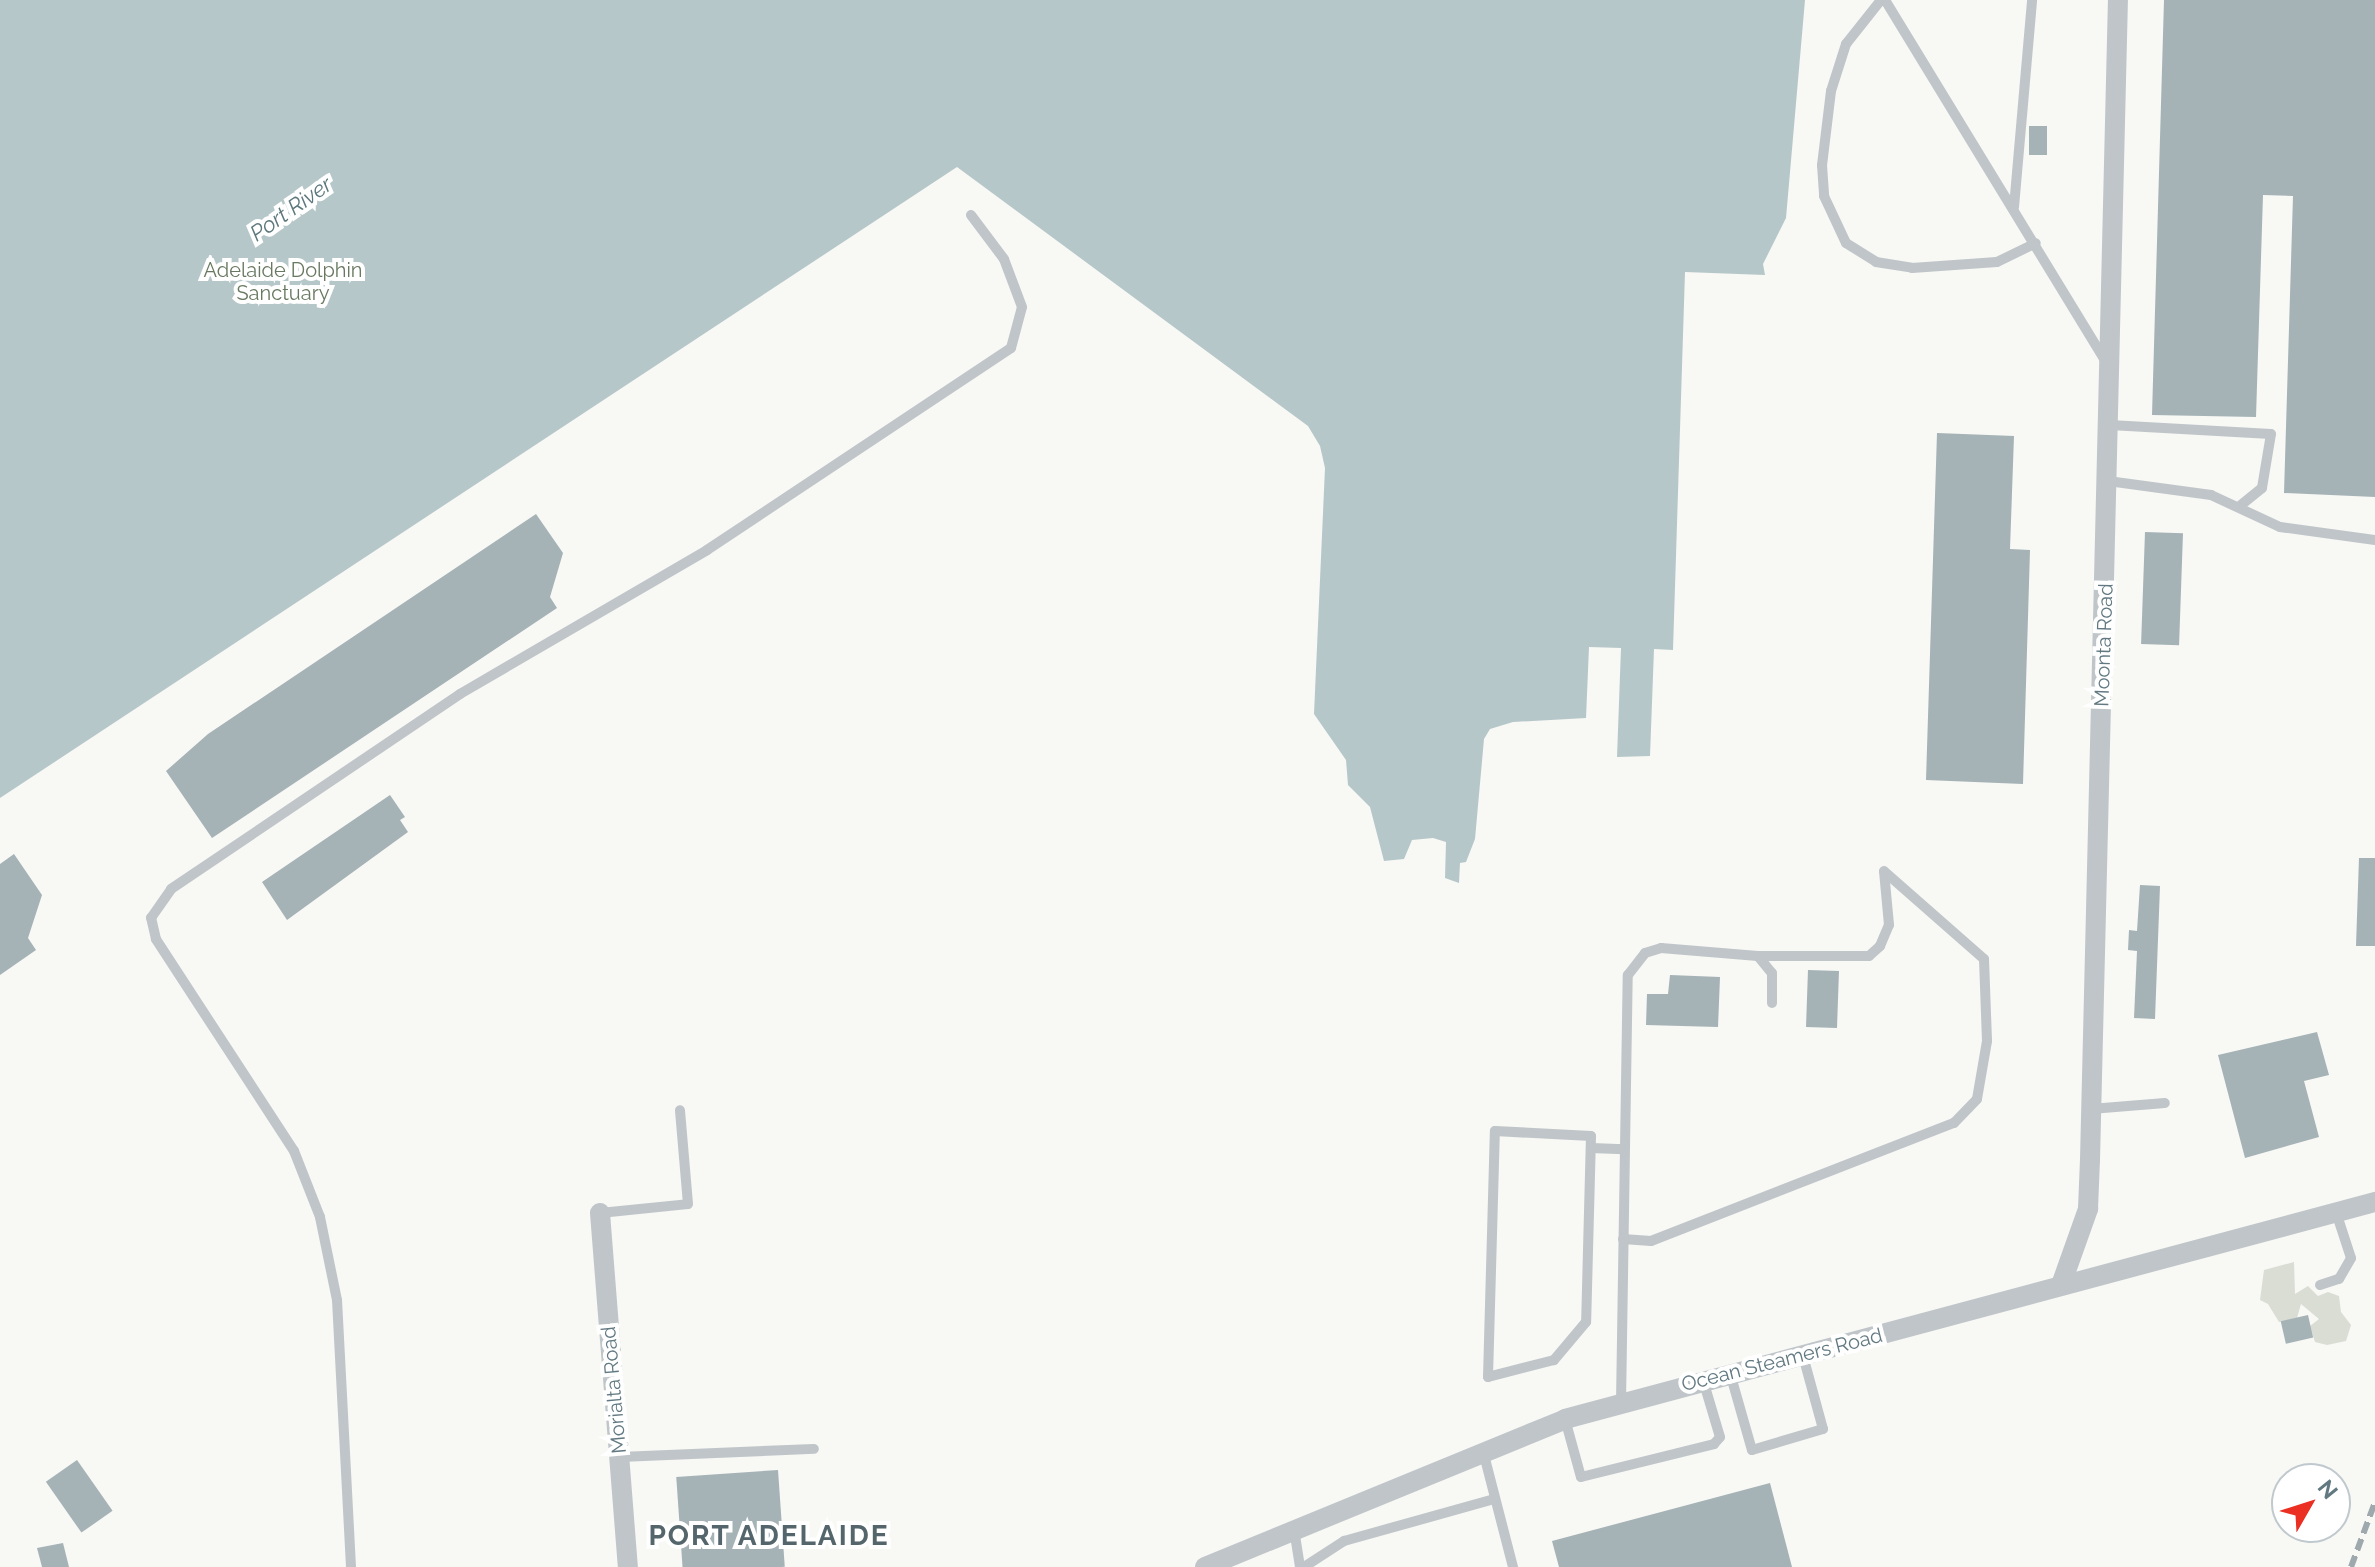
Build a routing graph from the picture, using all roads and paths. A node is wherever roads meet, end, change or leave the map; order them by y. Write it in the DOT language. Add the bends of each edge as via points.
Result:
graph roads {
  1 [pos="1883,0"];
  2 [pos="2032,0"];
  3 [pos="2118,0"];
  4 [pos="2014,207"];
  5 [pos="971,215"];
  6 [pos="2036,243"];
  7 [pos="2111,371"];
  8 [pos="2110,425"];
  9 [pos="2108,481"];
  10 [pos="2241,505"];
  11 [pos="2375,540"];
  12 [pos="1758,956"];
  13 [pos="1772,1003"];
  14 [pos="2165,1103"];
  15 [pos="2091,1109"];
  16 [pos="680,1110"];
  17 [pos="1591,1148"];
  18 [pos="1624,1149"];
  19 [pos="2375,1202"];
  20 [pos="2336,1212"];
  21 [pos="600,1213"];
  22 [pos="1623,1239"];
  23 [pos="2061,1285"];
  24 [pos="2320,1285"];
  25 [pos="1803,1356"];
  26 [pos="1730,1373"];
  27 [pos="1703,1379"];
  28 [pos="1621,1403"];
  29 [pos="1565,1419"];
  30 [pos="814,1449"];
  31 [pos="1482,1449"];
  32 [pos="620,1457"];
  33 [pos="1494,1499"];
  34 [pos="1294,1527"];
  35 [pos="351,1567"];
  36 [pos="628,1567"];
  37 [pos="1205,1567"];
  38 [pos="1302,1567"];
  39 [pos="1513,1567"];
  1 -- 4 [label="lane"];
  1 -- 6 [label="lane" via="1846,44 1831,91 1822,165 1824,196 1846,243 1876,262 1925,268 1997,262"];
  2 -- 4 [label="lane"];
  3 -- 7 [label="street, Moonta Road"];
  4 -- 6 [label="lane"];
  5 -- 35 [label="lane" via="1004,259 1022,307 1011,348 707,550 460,694 171,889 151,918 156,939 294,1151 320,1217 337,1300"];
  6 -- 7 [label="lane"];
  7 -- 8 [label="street, Moonta Road"];
  8 -- 9 [label="street, Moonta Road"];
  8 -- 10 [label="lane" via="2271,434 2262,488"];
  9 -- 10 [label="lane" via="2178,488"];
  9 -- 15 [label="street, Moonta Road"];
  10 -- 11 [label="lane" via="2280,527"];
  12 -- 13 [label="lane" via="1772,973"];
  12 -- 18 [label="lane" via="1661,948 1634,963 1627,988"];
  12 -- 22 [label="lane" via="1869,956 1889,925 1884,871 1984,959 1987,1041 1977,1099 1954,1123 1651,1241"];
  14 -- 15 [label="lane"];
  15 -- 23 [label="street, Moonta Road" via="2088,1209"];
  16 -- 21 [label="lane" via="688,1204"];
  17 -- 17 [label="lane" via="1591,1136 1495,1131 1488,1377 1554,1360 1586,1322"];
  17 -- 18 [label="lane"];
  18 -- 22 [label="lane"];
  19 -- 20 [label="street, Ocean Steamers Road"];
  20 -- 23 [label="street, Ocean Steamers Road"];
  20 -- 24 [label="lane" via="2351,1258 2339,1279"];
  21 -- 32 [label="street, Morialta Road"];
  22 -- 28 [label="lane"];
  23 -- 25 [label="street, Ocean Steamers Road"];
  25 -- 26 [label="street, Ocean Steamers Road"];
  25 -- 26 [label="lane" via="1823,1429 1752,1450"];
  26 -- 27 [label="street, Ocean Steamers Road"];
  27 -- 28 [label="street, Ocean Steamers Road"];
  27 -- 29 [label="lane" via="1720,1437 1714,1444 1581,1477"];
  28 -- 29 [label="street, Ocean Steamers Road"];
  29 -- 31 [label="street, Ocean Steamers Road"];
  30 -- 32 [label="lane"];
  31 -- 33 [label="lane"];
  31 -- 34 [label="street, Ocean Steamers Road"];
  32 -- 36 [label="street, Morialta Road"];
  33 -- 38 [label="lane" via="1344,1541"];
  33 -- 39 [label="lane"];
  34 -- 37 [label="street, Ocean Steamers Road"];
  34 -- 38 [label="lane"];
}
